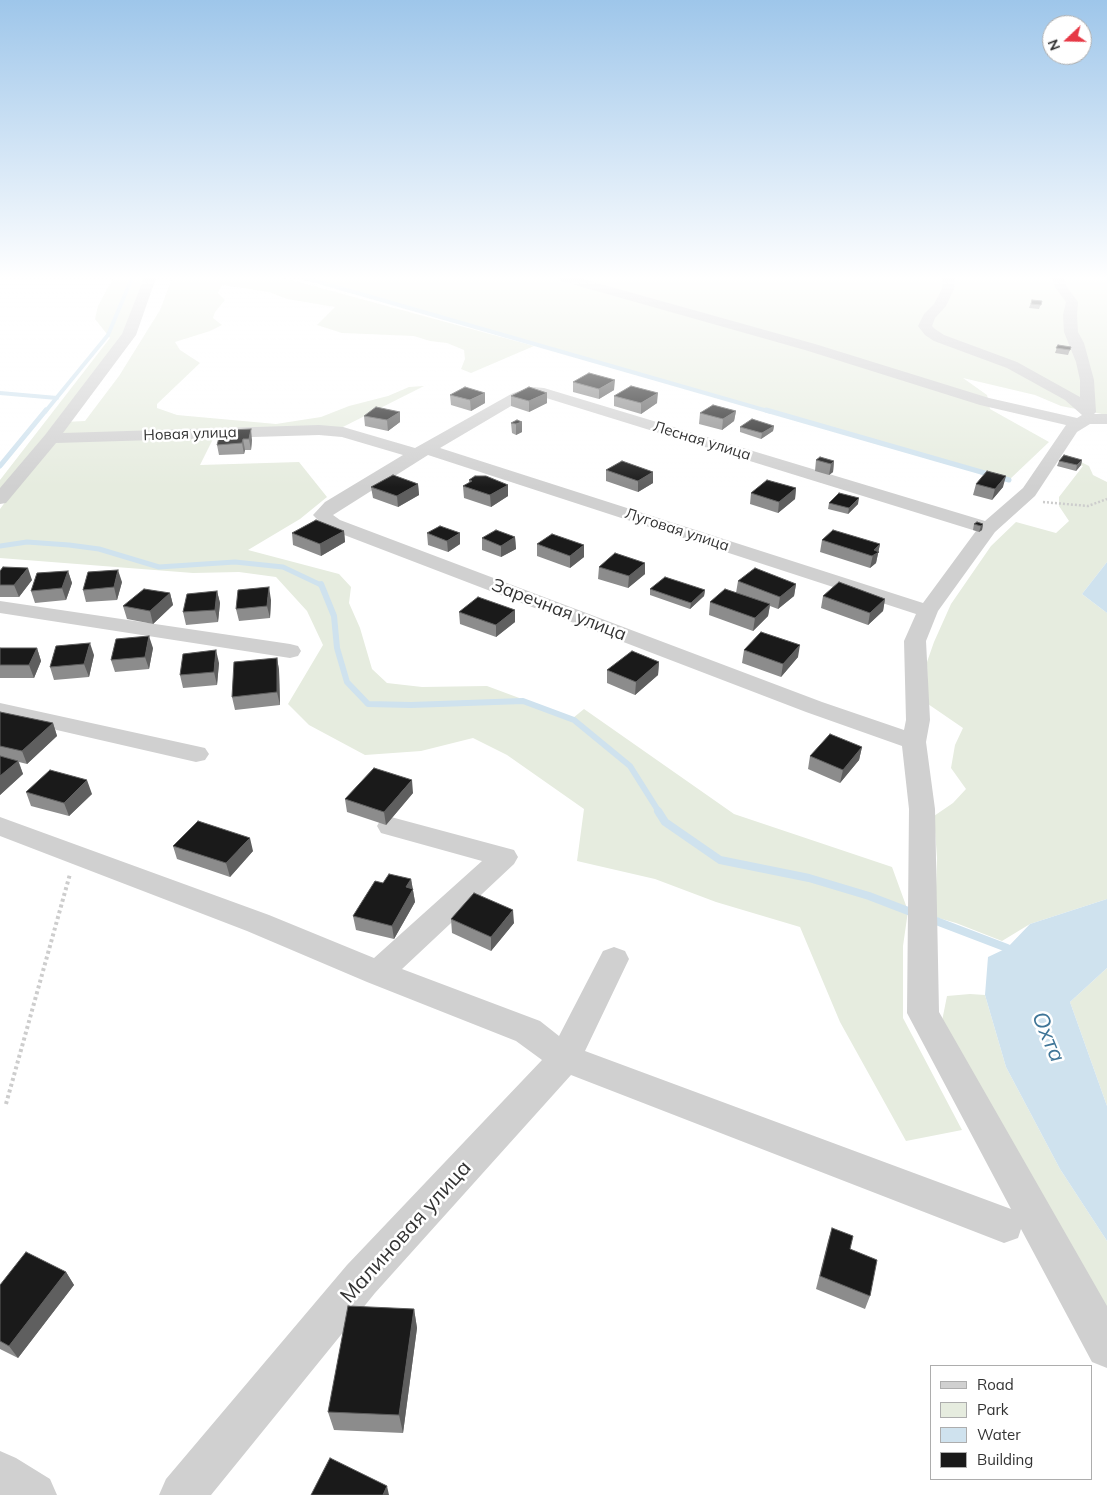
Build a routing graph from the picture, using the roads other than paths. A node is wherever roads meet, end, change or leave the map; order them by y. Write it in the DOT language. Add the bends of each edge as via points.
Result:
graph roads {
  1 [pos="119,348"];
  2 [pos="809,348"];
  3 [pos="965,348"];
  4 [pos="1079,348"];
  5 [pos="1107,419"];
  6 [pos="1080,423"];
  7 [pos="51,438"];
  8 [pos="422,451"];
  9 [pos="0,500"];
  10 [pos="988,528"];
  11 [pos="0,607"];
  12 [pos="928,611"];
  13 [pos="290,651"];
  14 [pos="0,710"];
  15 [pos="914,742"];
  16 [pos="196,754"];
  17 [pos="0,826"];
  18 [pos="391,826"];
  19 [pos="614,959"];
  20 [pos="378,973"];
  21 [pos="565,1058"];
  22 [pos="1004,1225"];
  23 [pos="1107,1347"];
  24 [pos="0,1474"];
  25 [pos="34,1495"];
  26 [pos="182,1495"];
  1 -- 7 [label="street"];
  2 -- 6 [label="street" via="985,402"];
  3 -- 4 [label="street" via="1012,365 1070,397 1088,412 1087,380"];
  5 -- 6 [label="street"];
  6 -- 10 [label="street" via="1060,443 1029,492"];
  7 -- 8 [label="street, Новая улица" via="319,430 343,432"];
  7 -- 9 [label="street"];
  8 -- 10 [label="street, Лесная улица" via="518,396 539,392"];
  8 -- 12 [label="street, Луговая улица"];
  8 -- 15 [label="street, Заречная улица" via="331,506 322,515 333,524"];
  10 -- 12 [label="street"];
  11 -- 13 [label="street"];
  12 -- 15 [label="street" via="915,641 918,720"];
  14 -- 16 [label="street"];
  15 -- 23 [label="street" via="922,809 923,1013"];
  17 -- 20 [label="street" via="258,923"];
  18 -- 20 [label="street" via="504,857"];
  19 -- 21 [label="street, Малиновая улица"];
  20 -- 21 [label="street" via="528,1031"];
  21 -- 22 [label="street"];
  21 -- 26 [label="street, Малиновая улица" via="360,1279"];
  24 -- 25 [label="street"];
}
